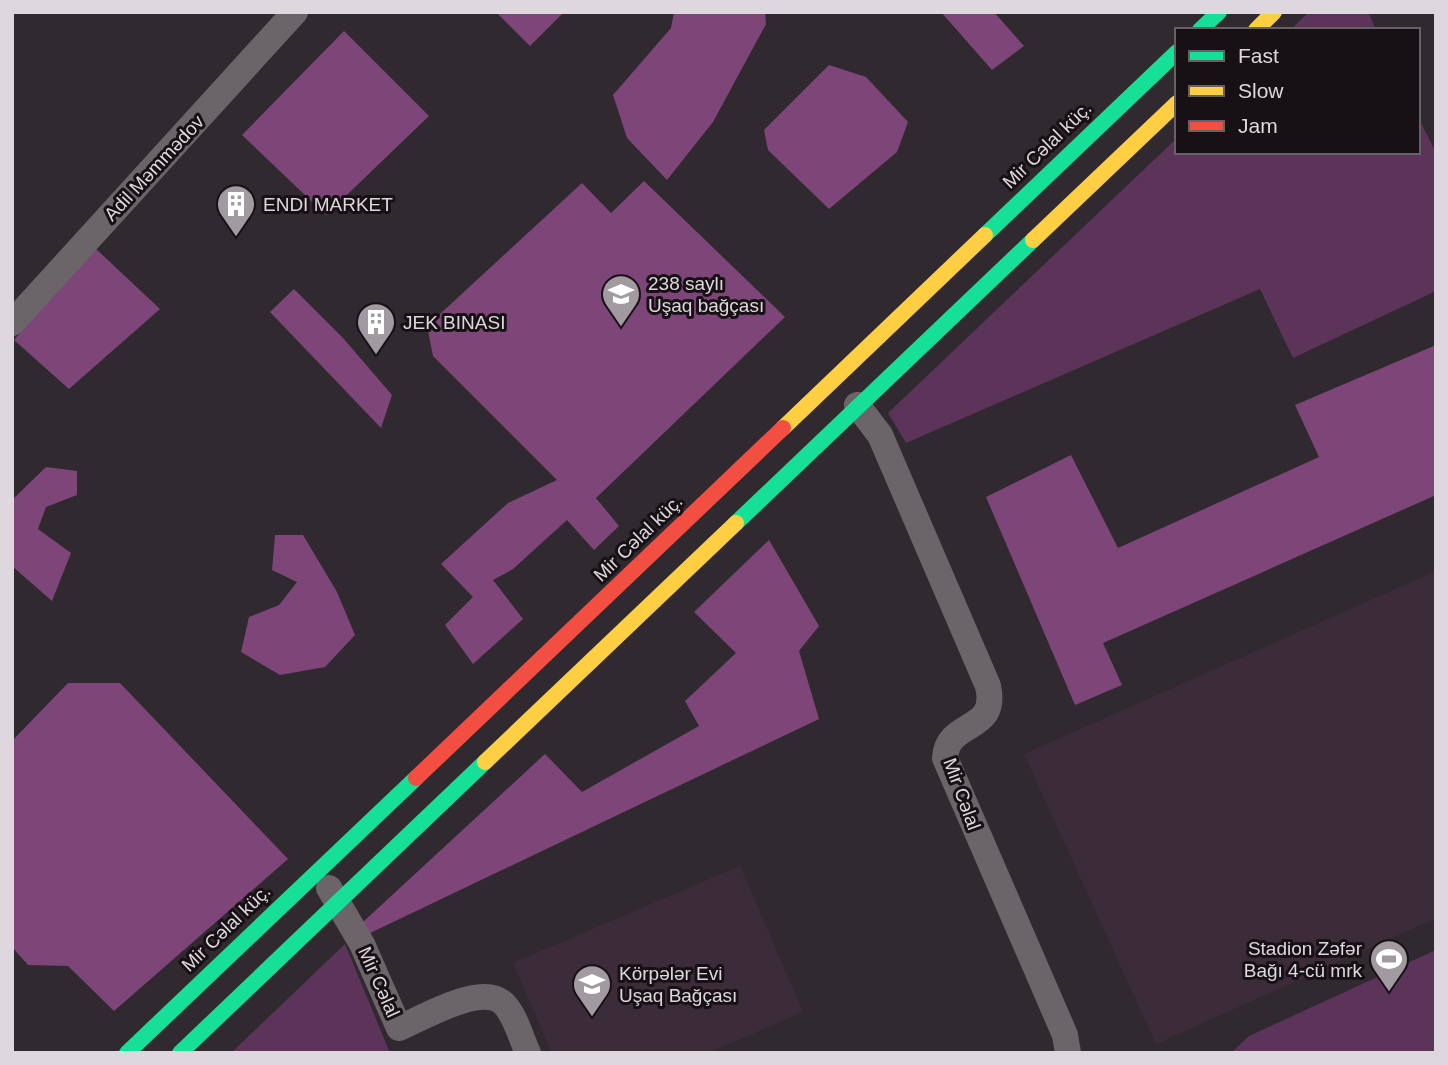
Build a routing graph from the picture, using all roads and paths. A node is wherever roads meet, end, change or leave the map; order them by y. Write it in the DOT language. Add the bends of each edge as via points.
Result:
graph roads {
  1 [pos="295,12"];
  2 [pos="1219,12"];
  3 [pos="1274,12"];
  4 [pos="1202,28"];
  5 [pos="1258,28"];
  6 [pos="1175,53"];
  7 [pos="1175,105"];
  8 [pos="12,323"];
  9 [pos="857,405"];
  10 [pos="317,869"];
  11 [pos="338,901"];
  12 [pos="1068,1051"];
  13 [pos="127,1053"];
  14 [pos="180,1053"];
  15 [pos="528,1053"];
  1 -- 8 [label="street, Adil Məmmədov"];
  2 -- 4 [label="street"];
  3 -- 5 [label="street"];
  6 -- 10 [label="street, Mir Cəlal küç." via="543,660"];
  7 -- 9 [label="street"];
  9 -- 11 [label="street"];
  9 -- 12 [label="street, Mir Cəlal" via="880,435 988,686 990,706 983,719 948,742 945,758"];
  10 -- 11 [label="street"];
  10 -- 13 [label="street, Mir Cəlal küç."];
  11 -- 14 [label="street"];
  11 -- 15 [label="street, Mir Cəlal" via="399,1028 468,999 494,997 504,1004"];
}
